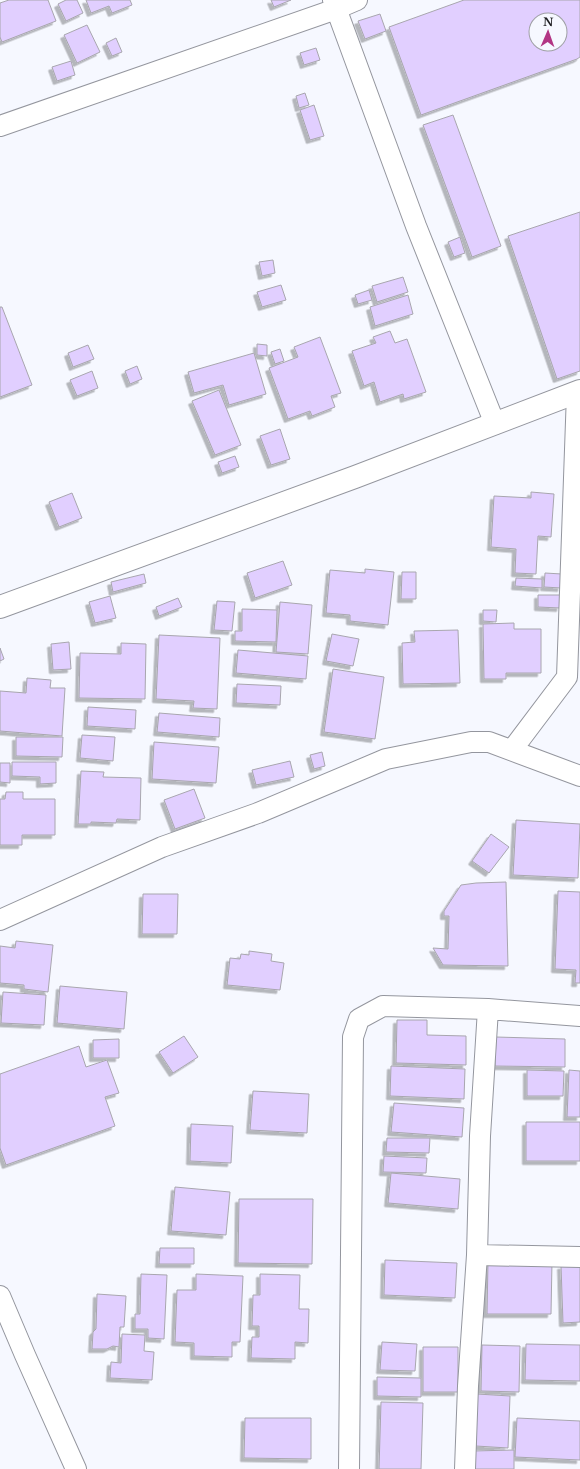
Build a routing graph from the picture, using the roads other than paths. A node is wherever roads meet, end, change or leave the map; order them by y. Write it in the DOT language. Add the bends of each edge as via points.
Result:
graph roads {
  1 [pos="357,0"];
  2 [pos="334,4"];
  3 [pos="0,126"];
  4 [pos="578,392"];
  5 [pos="495,424"];
  6 [pos="0,607"];
  7 [pos="512,750"];
  8 [pos="580,776"];
  9 [pos="0,920"];
  10 [pos="488,1009"];
  11 [pos="580,1016"];
  12 [pos="477,1255"];
  13 [pos="580,1258"];
  14 [pos="0,1296"];
  15 [pos="76,1469"];
  16 [pos="349,1469"];
  17 [pos="465,1469"];
  1 -- 2 [label="street"];
  2 -- 3 [label="street"];
  2 -- 5 [label="street" via="416,226"];
  4 -- 5 [label="street"];
  4 -- 7 [label="street" via="567,677"];
  5 -- 6 [label="street"];
  7 -- 8 [label="street"];
  7 -- 9 [label="street" via="489,742 471,742 386,759 258,813 162,847"];
  10 -- 11 [label="street"];
  10 -- 12 [label="street" via="480,1136"];
  10 -- 16 [label="street" via="383,1006 359,1019 353,1037"];
  12 -- 13 [label="street"];
  12 -- 17 [label="street"];
  14 -- 15 [label="street"];
}
